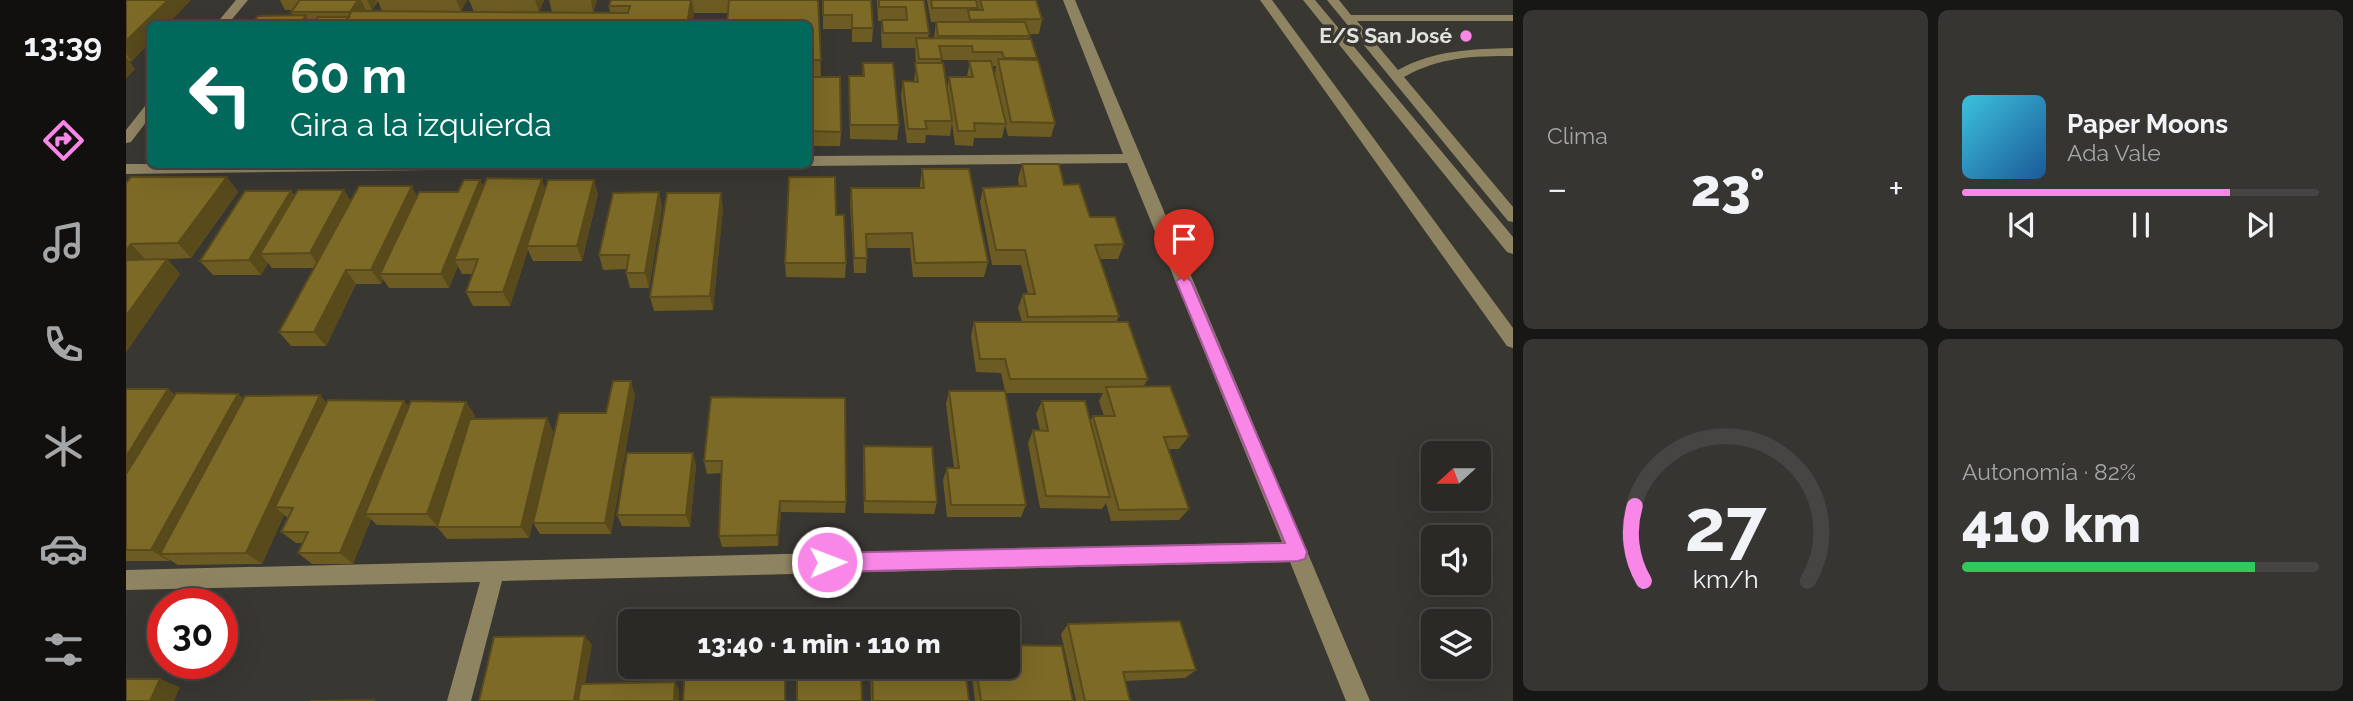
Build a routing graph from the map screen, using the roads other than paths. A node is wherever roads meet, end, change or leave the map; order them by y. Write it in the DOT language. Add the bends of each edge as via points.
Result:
graph roads {
  1 [pos="242,0"];
  2 [pos="1069,0"];
  3 [pos="1266,0"];
  4 [pos="1309,0"];
  5 [pos="1334,0"];
  6 [pos="1513,18"];
  7 [pos="1349,19"];
  8 [pos="224,21"];
  9 [pos="1513,52"];
  10 [pos="1396,76"];
  11 [pos="147,113"];
  12 [pos="126,139"];
  13 [pos="1132,158"];
  14 [pos="812,161"];
  15 [pos="203,168"];
  16 [pos="126,169"];
  17 [pos="1513,217"];
  18 [pos="1513,248"];
  19 [pos="1513,341"];
  20 [pos="1298,552"];
  21 [pos="494,569"];
  22 [pos="126,580"];
  23 [pos="459,701"];
  24 [pos="1358,701"];
  1 -- 8 [label="street"];
  2 -- 13 [label="street"];
  3 -- 19 [label="street"];
  4 -- 18 [label="street"];
  5 -- 7 [label="street"];
  6 -- 7 [label="street"];
  7 -- 10 [label="street"];
  9 -- 10 [label="street" via="1422,60"];
  10 -- 17 [label="street"];
  11 -- 12 [label="street"];
  13 -- 14 [label="street"];
  13 -- 20 [label="street"];
  15 -- 16 [label="street"];
  20 -- 21 [label="street"];
  20 -- 24 [label="street"];
  21 -- 22 [label="street"];
  21 -- 23 [label="street"];
}
